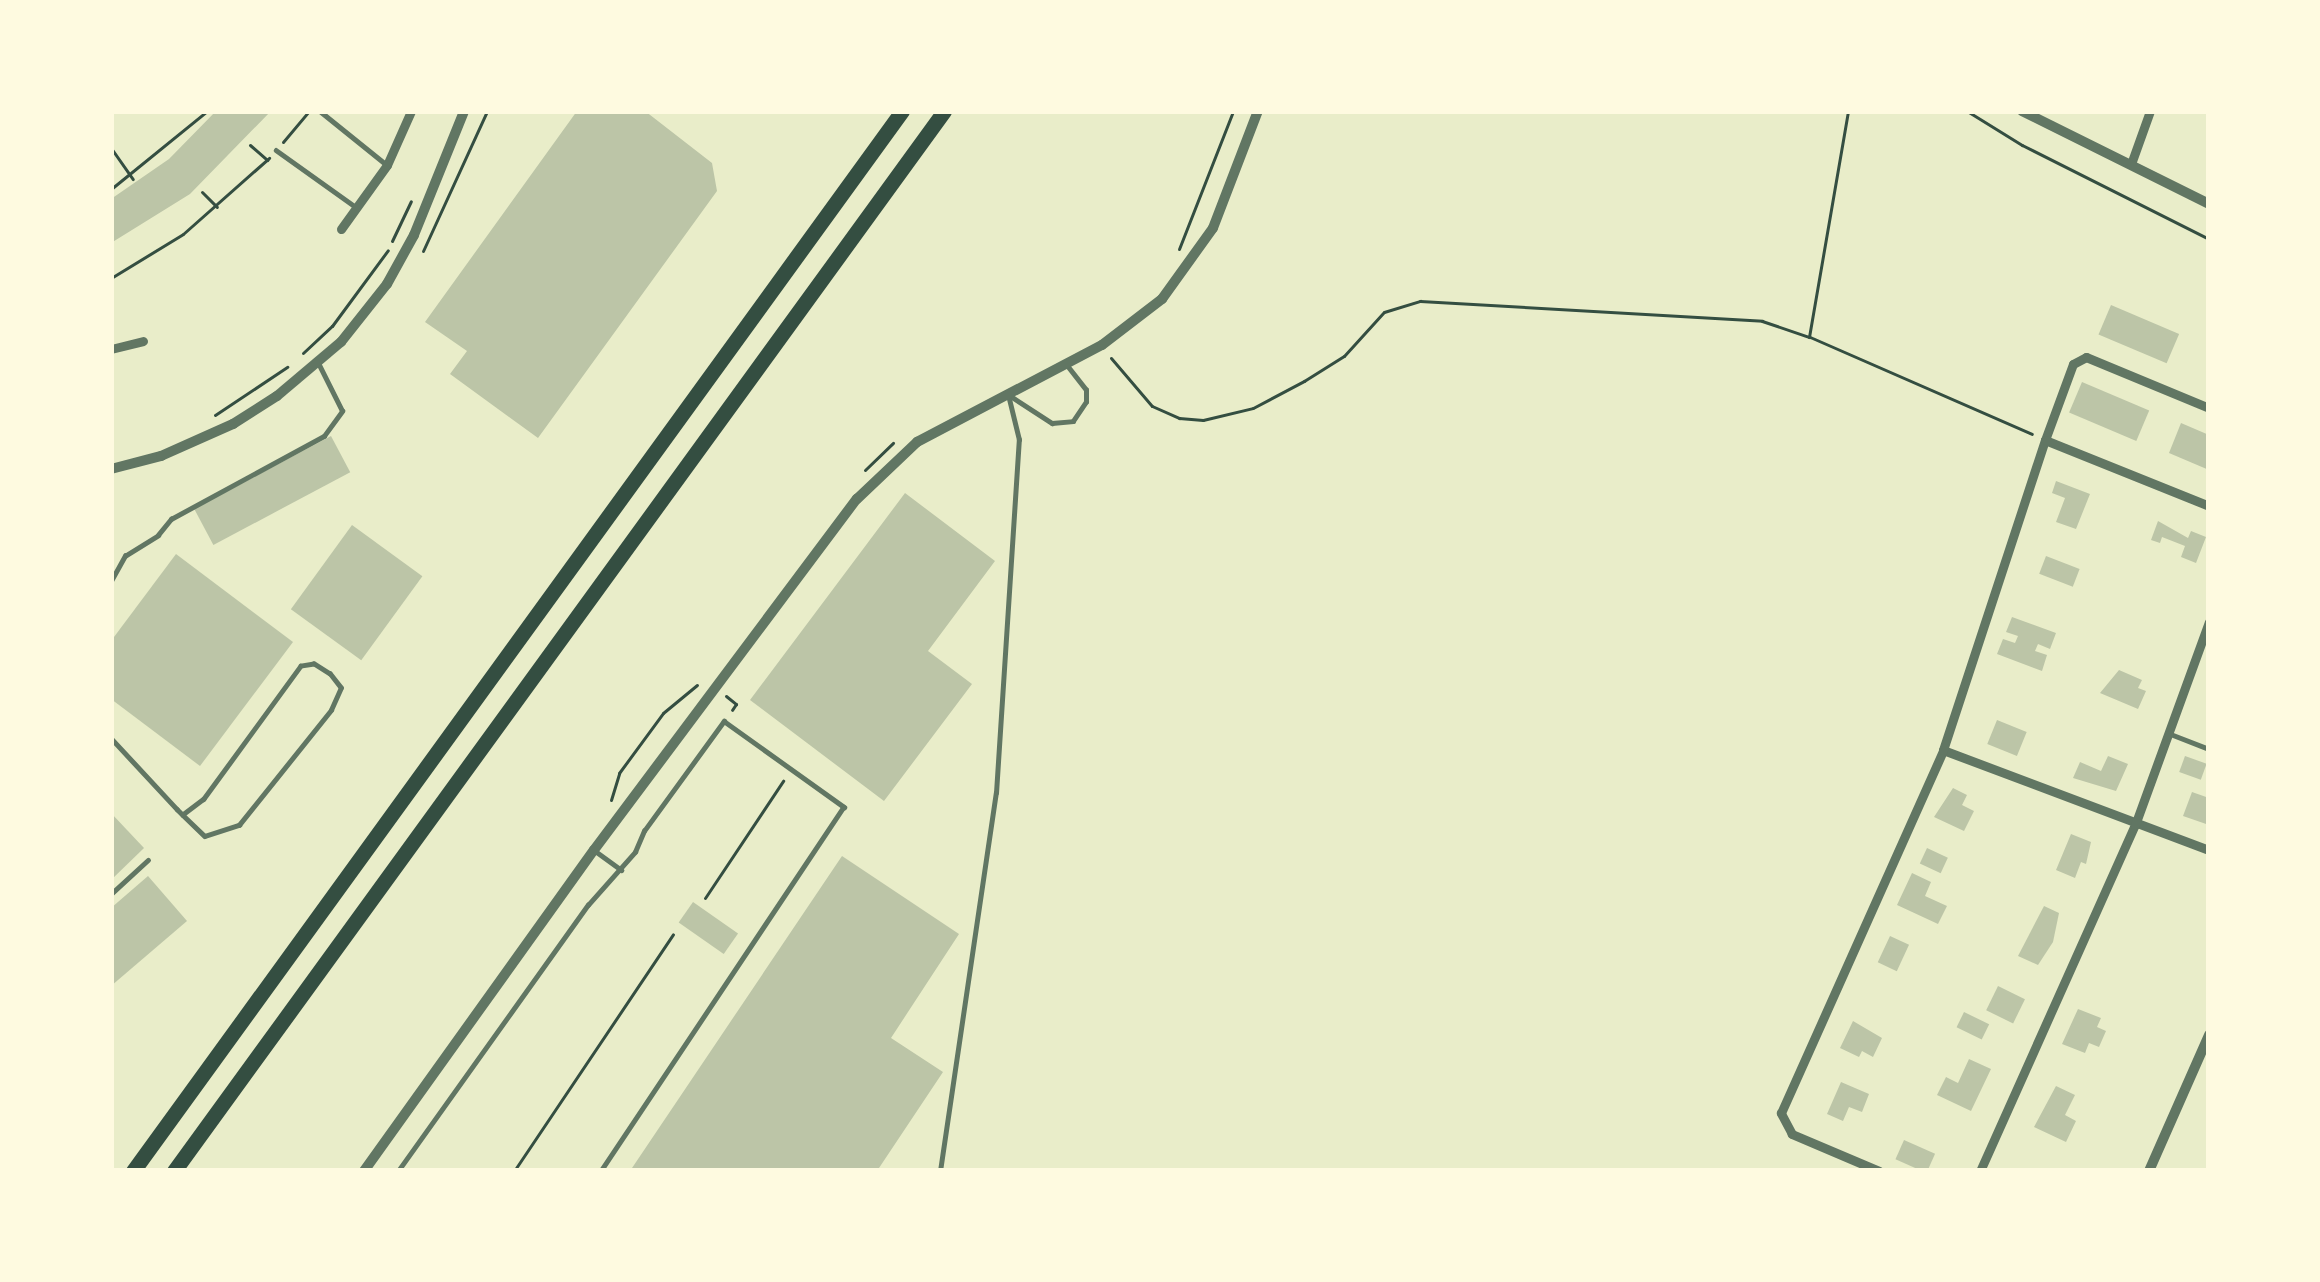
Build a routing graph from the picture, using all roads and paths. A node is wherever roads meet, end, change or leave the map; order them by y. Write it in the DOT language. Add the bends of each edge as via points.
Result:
graph roads {
  1 [pos="206,111"];
  2 [pos="309,111"];
  3 [pos="320,111"];
  4 [pos="411,111"];
  5 [pos="464,111"];
  6 [pos="902,111"];
  7 [pos="944,111"];
  8 [pos="1233,111"];
  9 [pos="1258,111"];
  10 [pos="1848,111"];
  11 [pos="1967,111"];
  12 [pos="2022,111"];
  13 [pos="2150,111"];
  14 [pos="250,146"];
  15 [pos="111,148"];
  16 [pos="277,150"];
  17 [pos="267,160"];
  18 [pos="2131,164"];
  19 [pos="387,165"];
  20 [pos="132,177"];
  21 [pos="111,189"];
  22 [pos="202,192"];
  23 [pos="410,201"];
  24 [pos="2209,204"];
  25 [pos="217,207"];
  26 [pos="358,209"];
  27 [pos="341,229"];
  28 [pos="2209,239"];
  29 [pos="1179,249"];
  30 [pos="111,278"];
  31 [pos="1810,337"];
  32 [pos="143,341"];
  33 [pos="1102,345"];
  34 [pos="111,349"];
  35 [pos="318,363"];
  36 [pos="1066,364"];
  37 [pos="1007,394"];
  38 [pos="2209,408"];
  39 [pos="213,416"];
  40 [pos="908,432"];
  41 [pos="2044,440"];
  42 [pos="111,469"];
  43 [pos="861,473"];
  44 [pos="2209,506"];
  45 [pos="111,581"];
  46 [pos="2209,622"];
  47 [pos="2195,665"];
  48 [pos="2209,670"];
  49 [pos="705,680"];
  50 [pos="2168,733"];
  51 [pos="111,738"];
  52 [pos="2209,748"];
  53 [pos="1943,749"];
  54 [pos="790,769"];
  55 [pos="610,806"];
  56 [pos="182,814"];
  57 [pos="2135,825"];
  58 [pos="595,850"];
  59 [pos="2209,850"];
  60 [pos="148,860"];
  61 [pos="622,870"];
  62 [pos="111,894"];
  63 [pos="706,898"];
  64 [pos="673,934"];
  65 [pos="2209,1035"];
  66 [pos="133,1171"];
  67 [pos="174,1171"];
  68 [pos="364,1171"];
  69 [pos="398,1171"];
  70 [pos="514,1171"];
  71 [pos="601,1171"];
  72 [pos="940,1171"];
  73 [pos="1879,1171"];
  74 [pos="1980,1171"];
  75 [pos="2149,1171"];
  1 -- 20 [label="path"];
  2 -- 16 [label="path"];
  3 -- 19 [label="lane"];
  4 -- 19 [label="street"];
  5 -- 35 [label="street" via="388,284"];
  6 -- 66 [label="highway"];
  7 -- 67 [label="highway"];
  8 -- 29 [label="path"];
  9 -- 33 [label="street" via="1197,257 1162,299"];
  10 -- 31 [label="path"];
  11 -- 28 [label="path"];
  12 -- 18 [label="street"];
  13 -- 18 [label="street"];
  14 -- 17 [label="path"];
  15 -- 20 [label="path"];
  16 -- 17 [label="path"];
  16 -- 26 [label="lane"];
  17 -- 25 [label="path"];
  18 -- 24 [label="street"];
  19 -- 26 [label="street"];
  20 -- 21 [label="path"];
  22 -- 25 [label="path"];
  23 -- 39 [label="path" via="369,280 332,326"];
  25 -- 30 [label="path"];
  26 -- 27 [label="street"];
  31 -- 33 [label="path" via="1762,321 1420,301 1384,312 1344,356 1304,381 1253,408 1203,420 1152,406"];
  31 -- 41 [label="path"];
  32 -- 34 [label="street"];
  33 -- 36 [label="street"];
  35 -- 42 [label="street" via="233,424"];
  35 -- 45 [label="lane" via="341,412 324,436 171,519 125,556"];
  36 -- 37 [label="street"];
  36 -- 37 [label="lane" via="1086,390 1073,421 1039,418"];
  37 -- 58 [label="street" via="940,427 872,482"];
  37 -- 72 [label="lane" via="1019,440 996,793"];
  38 -- 41 [label="street" via="2086,357 2073,364"];
  40 -- 43 [label="path"];
  41 -- 44 [label="street"];
  41 -- 53 [label="street"];
  46 -- 47 [label="street"];
  47 -- 48 [label="street"];
  47 -- 50 [label="street"];
  49 -- 55 [label="path" via="662,712 619,773"];
  50 -- 52 [label="lane"];
  50 -- 57 [label="street"];
  51 -- 56 [label="lane"];
  53 -- 57 [label="street"];
  53 -- 73 [label="street" via="1780,1113 1792,1134"];
  54 -- 61 [label="lane" via="724,721"];
  54 -- 63 [label="path"];
  54 -- 71 [label="lane" via="844,807"];
  56 -- 56 [label="lane" via="205,836 238,826 332,710 341,688 330,674 301,666 204,800"];
  57 -- 59 [label="street"];
  57 -- 74 [label="street"];
  58 -- 61 [label="lane"];
  58 -- 68 [label="street"];
  60 -- 62 [label="lane"];
  61 -- 69 [label="lane" via="588,905"];
  64 -- 70 [label="path"];
  65 -- 75 [label="street"];
}
